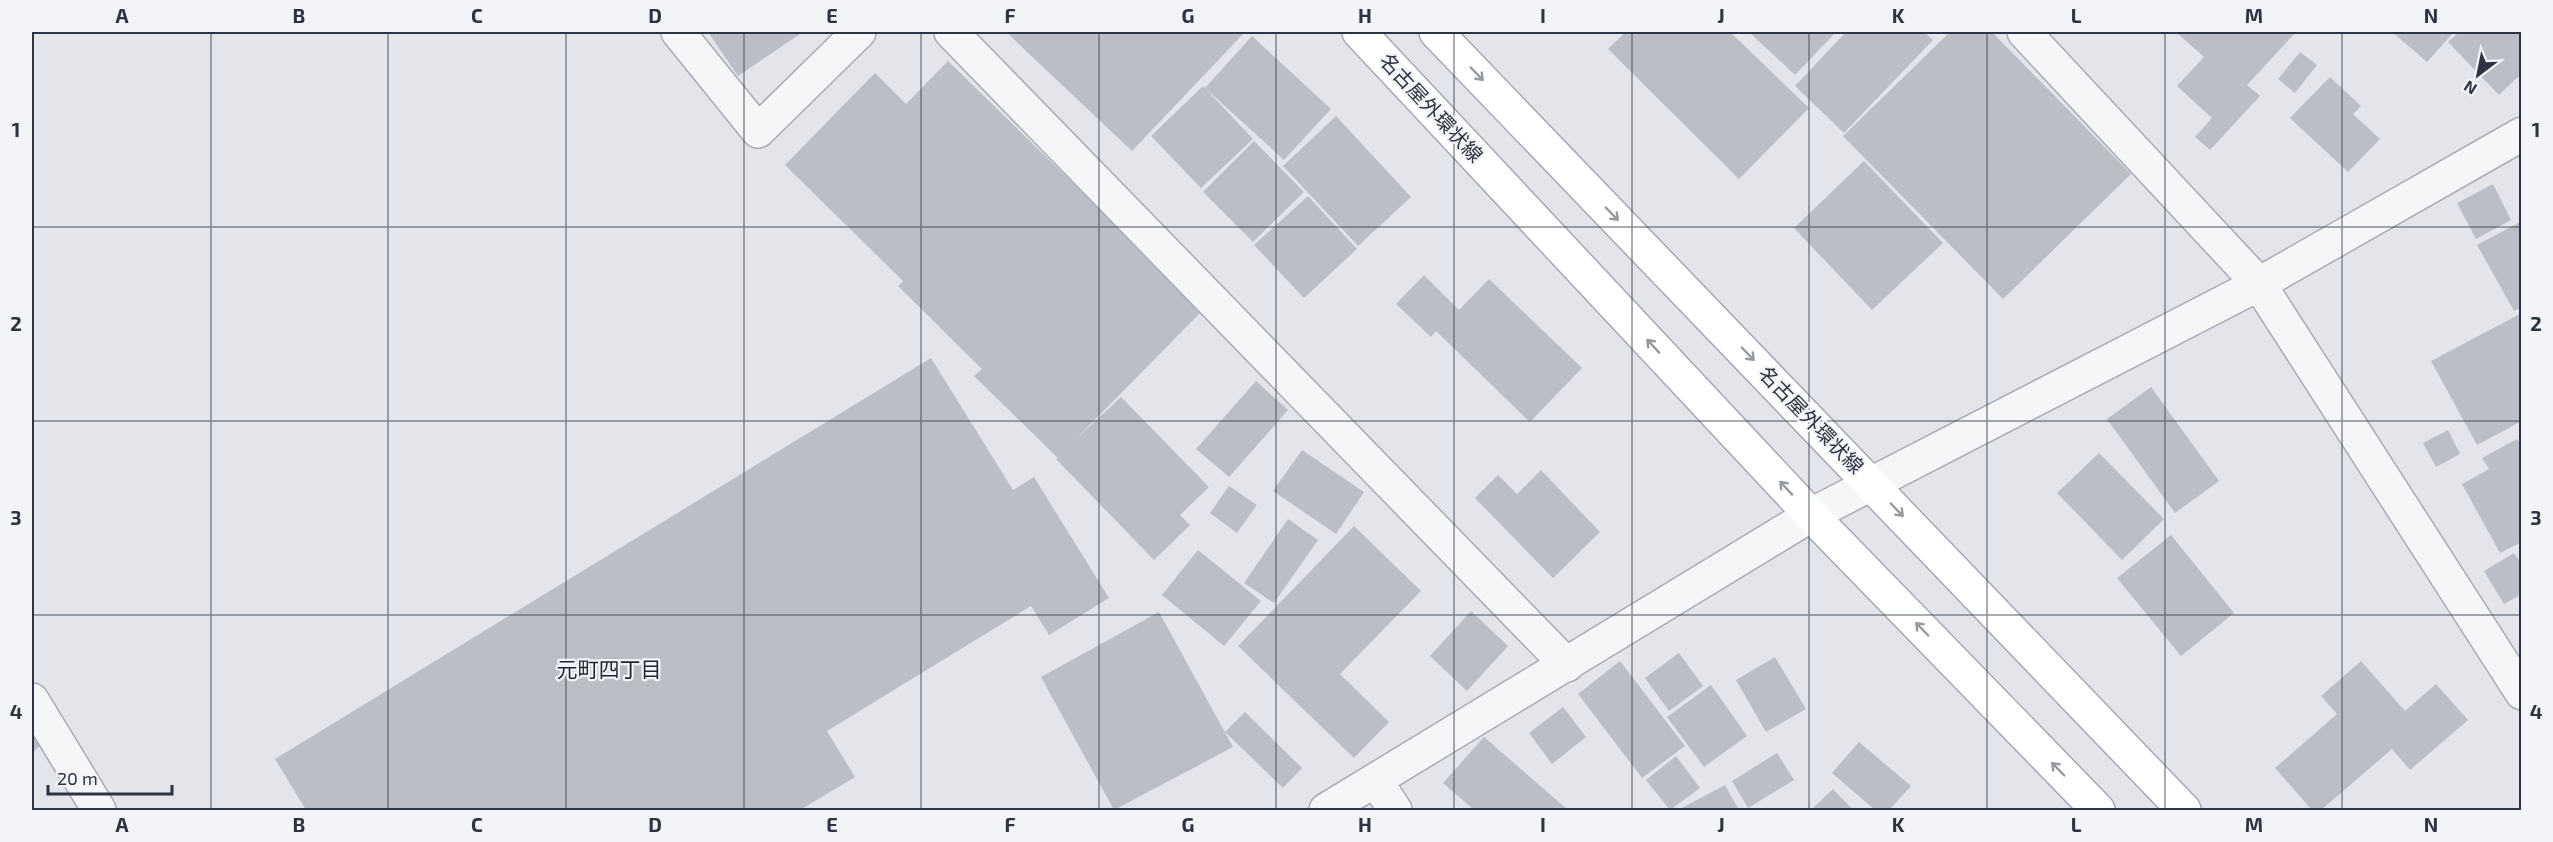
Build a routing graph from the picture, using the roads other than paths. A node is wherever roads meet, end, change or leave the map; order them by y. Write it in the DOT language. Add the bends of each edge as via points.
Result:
graph roads {
  1 [pos="678,32"];
  2 [pos="859,32"];
  3 [pos="951,32"];
  4 [pos="1359,32"];
  5 [pos="1436,32"];
  6 [pos="2024,32"];
  7 [pos="2522,134"];
  8 [pos="2259,284"];
  9 [pos="1872,484"];
  10 [pos="1811,515"];
  11 [pos="1567,666"];
  12 [pos="2522,693"];
  13 [pos="32,700"];
  14 [pos="1376,781"];
  15 [pos="99,810"];
  16 [pos="1326,810"];
  17 [pos="1395,810"];
  18 [pos="2098,810"];
  19 [pos="2184,810"];
  1 -- 2 [label="street" via="758,131"];
  3 -- 11 [label="street"];
  10 -- 4 [label="main road, 名古屋外環状線, one-way"];
  5 -- 9 [label="main road, 名古屋外環状線, one-way"];
  6 -- 8 [label="street"];
  7 -- 8 [label="street"];
  8 -- 9 [label="street"];
  8 -- 12 [label="street"];
  9 -- 10 [label="street"];
  9 -- 19 [label="main road, 名古屋外環状線, one-way"];
  10 -- 11 [label="street"];
  18 -- 10 [label="main road, 名古屋外環状線, one-way"];
  11 -- 14 [label="street"];
  13 -- 15 [label="street"];
  14 -- 16 [label="street"];
  14 -- 17 [label="street"];
}
